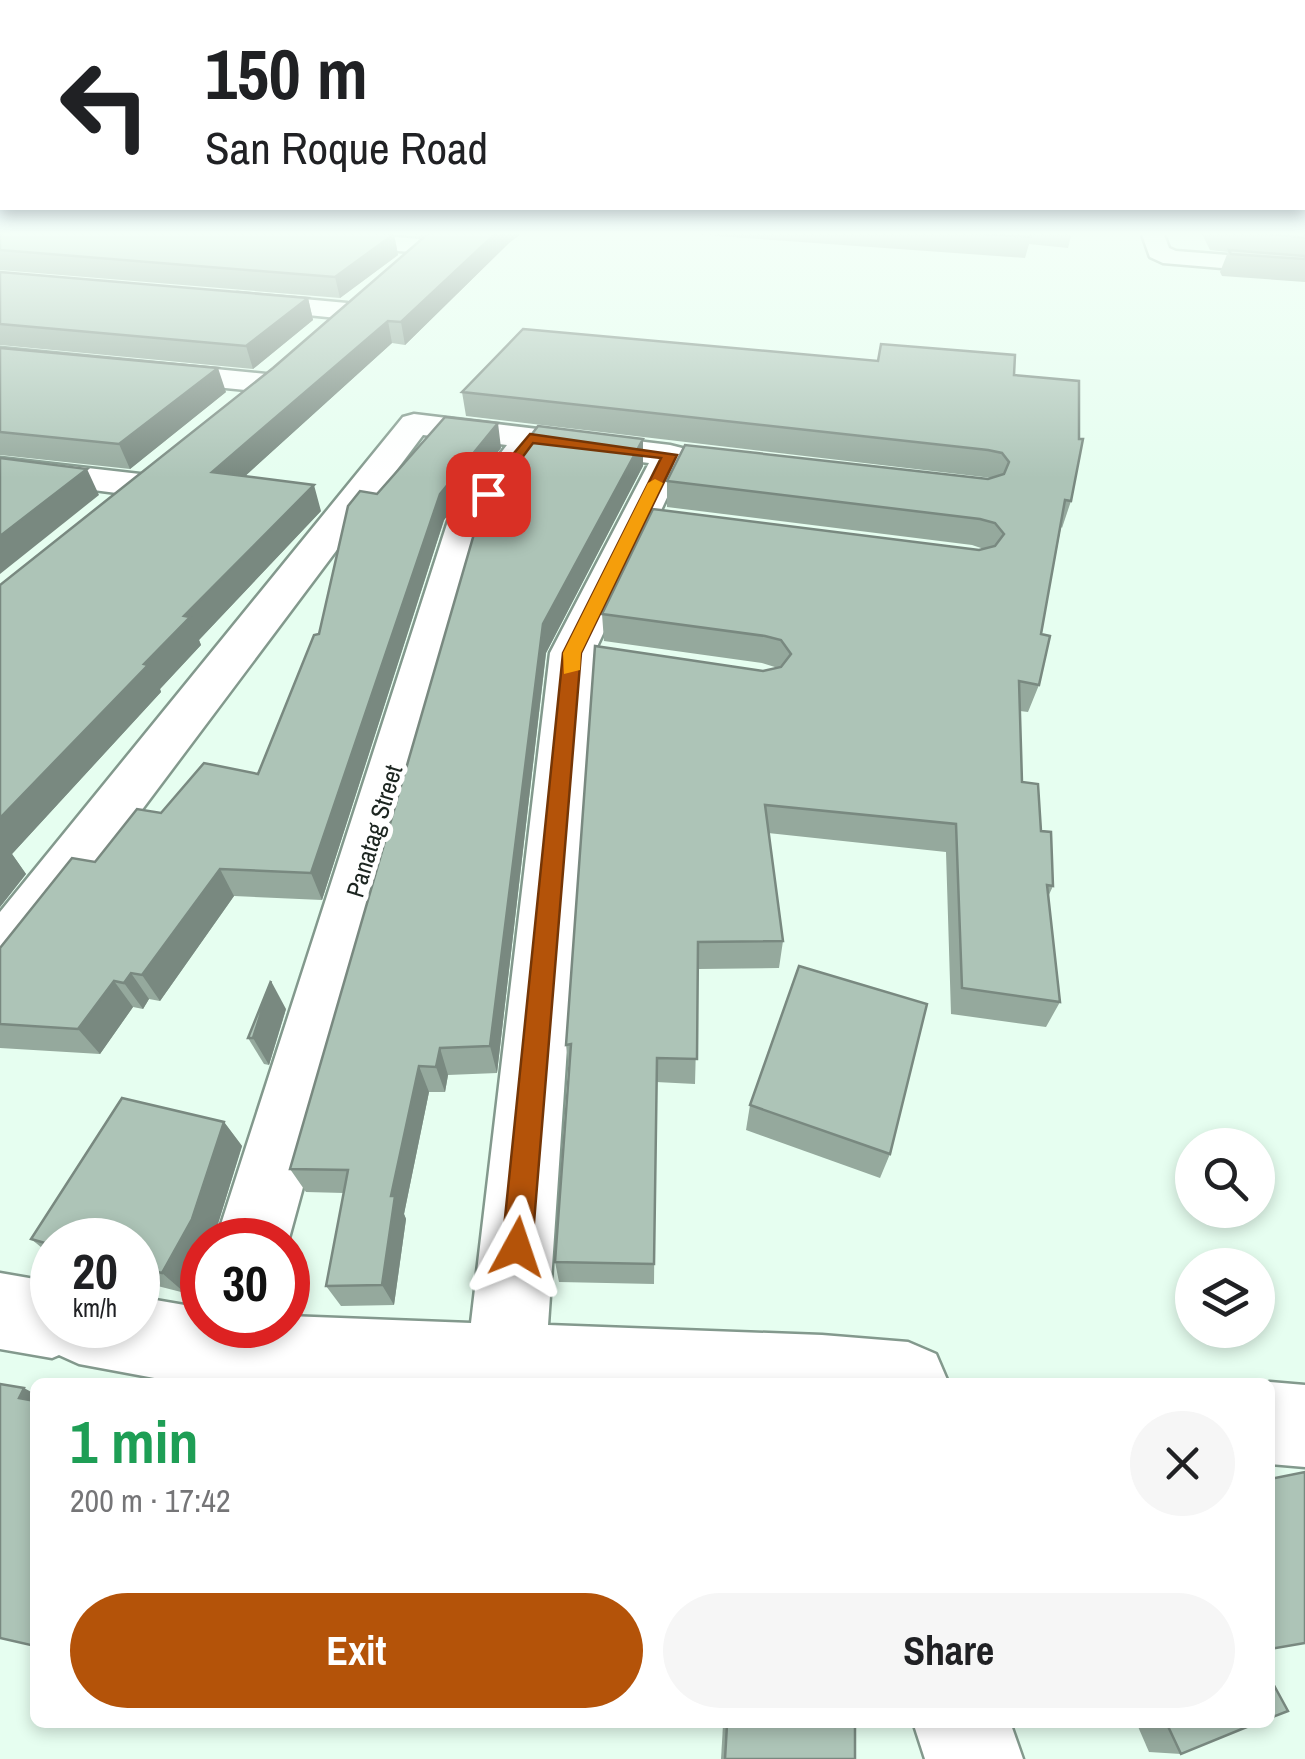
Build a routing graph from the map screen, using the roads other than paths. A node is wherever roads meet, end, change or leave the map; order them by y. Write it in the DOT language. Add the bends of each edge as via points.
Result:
graph roads {
  1 [pos="344,314"];
  2 [pos="320,335"];
  3 [pos="0,357"];
  4 [pos="293,359"];
  5 [pos="266,383"];
  6 [pos="224,417"];
  7 [pos="530,438"];
  8 [pos="168,462"];
  9 [pos="0,468"];
  10 [pos="140,485"];
  11 [pos="112,508"];
  12 [pos="0,954"];
  13 [pos="259,1218"];
  14 [pos="0,1311"];
  15 [pos="30,1316"];
  16 [pos="310,1346"];
  17 [pos="506,1366"];
  18 [pos="809,1378"];
  19 [pos="1275,1423"];
  20 [pos="1305,1426"];
  21 [pos="963,1728"];
  22 [pos="974,1759"];
  1 -- 2 [label="street"];
  3 -- 5 [label="street"];
  4 -- 5 [label="street"];
  5 -- 6 [label="street"];
  7 -- 12 [label="street" via="414,424"];
  7 -- 13 [label="street, Panatag Street" via="467,521"];
  7 -- 17 [label="street" via="690,458 591,656"];
  8 -- 10 [label="street"];
  9 -- 10 [label="street"];
  10 -- 11 [label="street"];
  14 -- 15 [label="street"];
  16 -- 17 [label="street"];
  17 -- 18 [label="street"];
  19 -- 20 [label="street"];
  21 -- 22 [label="street"];
}
